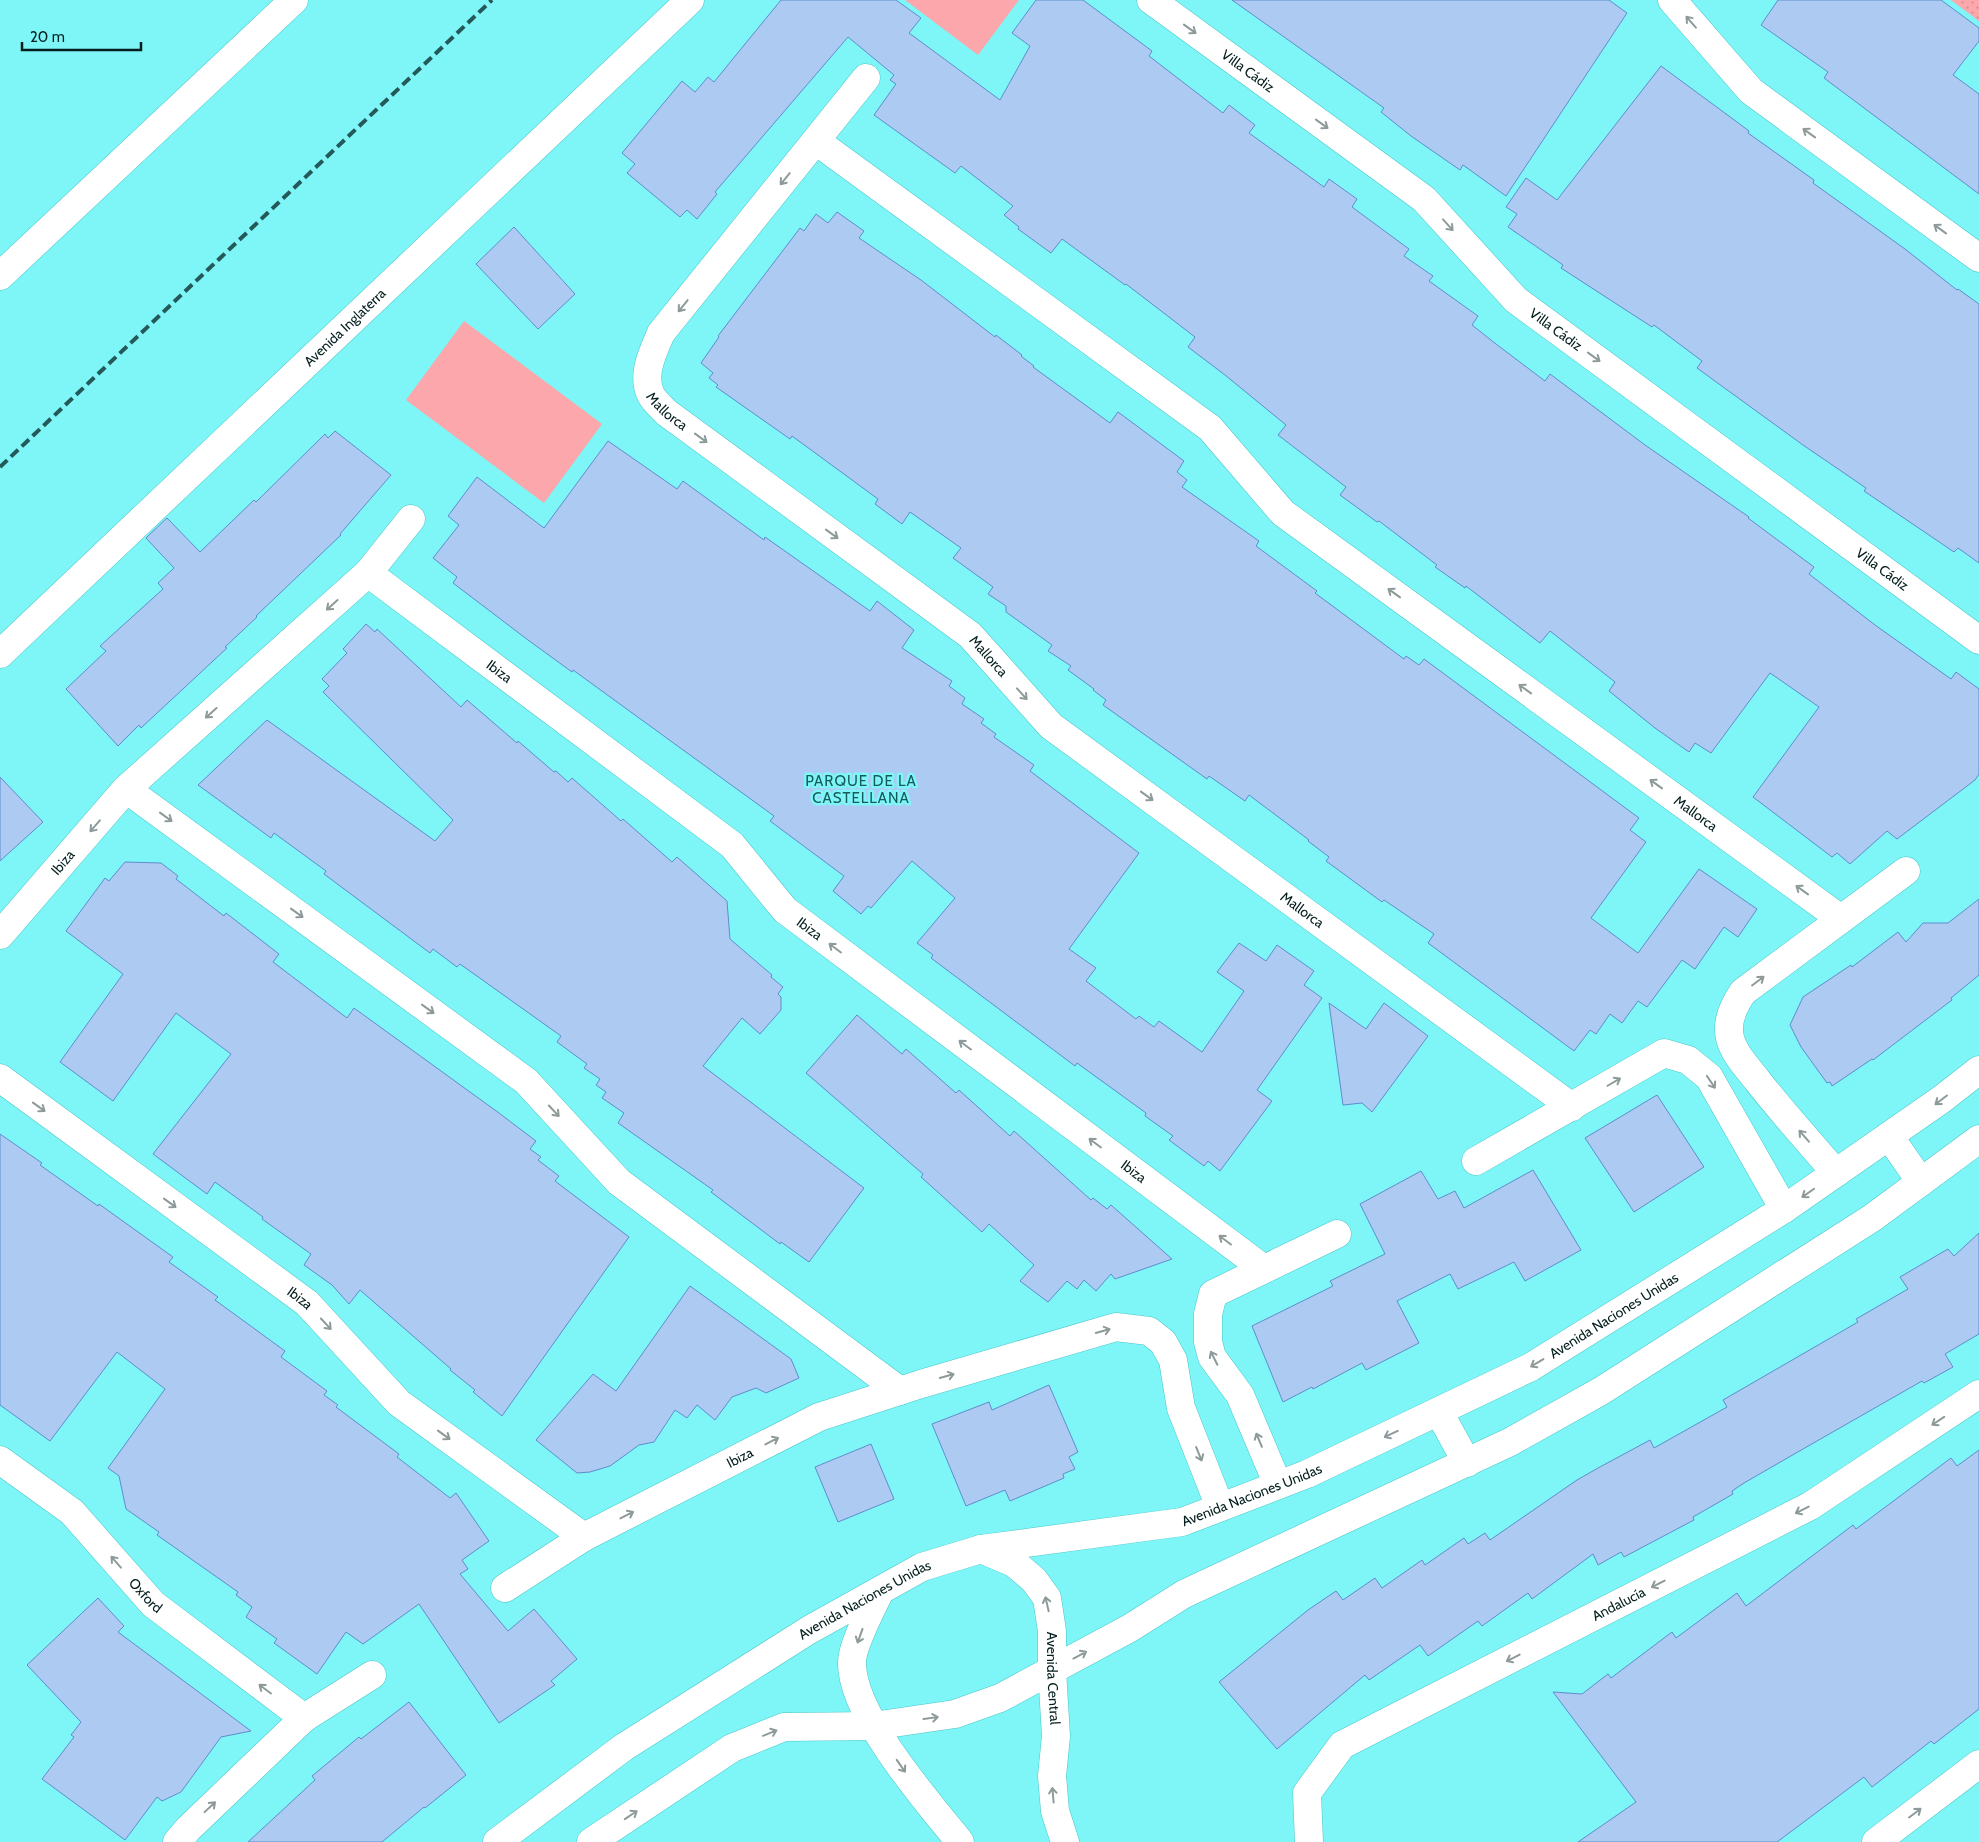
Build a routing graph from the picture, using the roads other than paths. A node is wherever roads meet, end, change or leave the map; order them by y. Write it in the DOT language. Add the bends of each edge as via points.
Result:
graph roads {
  1 [pos="294,0"];
  2 [pos="690,0"];
  3 [pos="1151,0"];
  4 [pos="1672,0"];
  5 [pos="866,78"];
  6 [pos="816,141"];
  7 [pos="1979,258"];
  8 [pos="0,276"];
  9 [pos="411,518"];
  10 [pos="368,573"];
  11 [pos="1979,640"];
  12 [pos="0,654"];
  13 [pos="126,789"];
  14 [pos="1906,871"];
  15 [pos="1841,919"];
  16 [pos="0,935"];
  17 [pos="1979,1070"];
  18 [pos="0,1078"];
  19 [pos="1572,1106"];
  20 [pos="1890,1136"];
  21 [pos="1979,1139"];
  22 [pos="1476,1161"];
  23 [pos="1836,1173"];
  24 [pos="1921,1182"];
  25 [pos="1784,1209"];
  26 [pos="1338,1234"];
  27 [pos="1264,1269"];
  28 [pos="900,1391"];
  29 [pos="1979,1394"];
  30 [pos="1439,1412"];
  31 [pos="0,1460"];
  32 [pos="1468,1463"];
  33 [pos="1278,1485"];
  34 [pos="1220,1507"];
  35 [pos="584,1537"];
  36 [pos="981,1549"];
  37 [pos="505,1588"];
  38 [pos="880,1591"];
  39 [pos="1052,1670"];
  40 [pos="372,1675"];
  41 [pos="304,1718"];
  42 [pos="873,1726"];
  43 [pos="1979,1764"];
  44 [pos="177,1842"];
  45 [pos="497,1842"];
  46 [pos="590,1842"];
  47 [pos="960,1842"];
  48 [pos="1065,1842"];
  49 [pos="1308,1842"];
  50 [pos="1876,1842"];
  1 -- 8 [label="street"];
  2 -- 12 [label="street, Avenida Inglaterra"];
  3 -- 11 [label="street, Villa Cádiz, one-way" via="1424,199 1516,300"];
  7 -- 4 [label="street, one-way" via="1751,91"];
  5 -- 6 [label="street, Mallorca"];
  15 -- 6 [label="street, Mallorca, one-way" via="1284,513 1210,428"];
  6 -- 19 [label="street, Mallorca, one-way" via="660,333 647,378 651,395 667,413 970,635 1052,726"];
  9 -- 10 [label="street, Ibiza"];
  10 -- 13 [label="street, Ibiza, one-way"];
  27 -- 10 [label="street, Ibiza, one-way" via="785,910 732,845"];
  13 -- 16 [label="street, Ibiza, one-way"];
  13 -- 28 [label="street, one-way" via="526,1081 619,1182"];
  14 -- 15 [label="street"];
  23 -- 15 [label="street, one-way" via="1770,1098 1736,1053 1730,1037 1730,1019 1743,992"];
  17 -- 20 [label="street, Avenida Naciones Unidas, one-way"];
  18 -- 35 [label="street, Ibiza, one-way" via="307,1303 399,1403"];
  19 -- 22 [label="street"];
  19 -- 25 [label="street, one-way" via="1664,1053 1688,1060 1709,1077"];
  20 -- 23 [label="street, Avenida Naciones Unidas"];
  20 -- 24 [label="street"];
  21 -- 24 [label="street"];
  23 -- 25 [label="street, Avenida Naciones Unidas, one-way"];
  24 -- 32 [label="street" via="1872,1218 1601,1391"];
  25 -- 30 [label="street, Avenida Naciones Unidas, one-way" via="1531,1367"];
  26 -- 27 [label="street"];
  33 -- 27 [label="street, one-way" via="1240,1395 1212,1357 1208,1342 1208,1314 1213,1294"];
  28 -- 34 [label="street, Ibiza, one-way" via="1116,1328 1149,1331 1163,1342 1173,1360 1181,1408"];
  35 -- 28 [label="street, Ibiza, one-way" via="819,1417"];
  29 -- 49 [label="street, Andalucía, one-way" via="1810,1506 1342,1745 1307,1794"];
  30 -- 32 [label="street"];
  30 -- 33 [label="street, Avenida Naciones Unidas, one-way"];
  41 -- 31 [label="street, Oxford, one-way" via="153,1604 72,1512"];
  39 -- 32 [label="street, one-way" via="1130,1628 1184,1594"];
  33 -- 34 [label="street, Avenida Naciones Unidas"];
  34 -- 36 [label="street, Avenida Naciones Unidas" via="1182,1522"];
  35 -- 37 [label="street, Ibiza"];
  36 -- 38 [label="street, Avenida Naciones Unidas" via="922,1567"];
  39 -- 36 [label="street, Avenida Central, one-way" via="1052,1631 1047,1598 1034,1580 1014,1563"];
  38 -- 42 [label="street, one-way" via="860,1633 852,1661 857,1690"];
  38 -- 45 [label="street, Avenida Naciones Unidas" via="809,1630 624,1747"];
  42 -- 39 [label="street, one-way" via="955,1714 1000,1698"];
  48 -- 39 [label="street, Avenida Central, one-way" via="1055,1811 1052,1776 1056,1736"];
  40 -- 41 [label="street"];
  44 -- 41 [label="street, one-way"];
  46 -- 42 [label="street, one-way" via="732,1748 784,1727"];
  42 -- 47 [label="street, one-way" via="920,1793"];
  50 -- 43 [label="street, one-way"];
}
